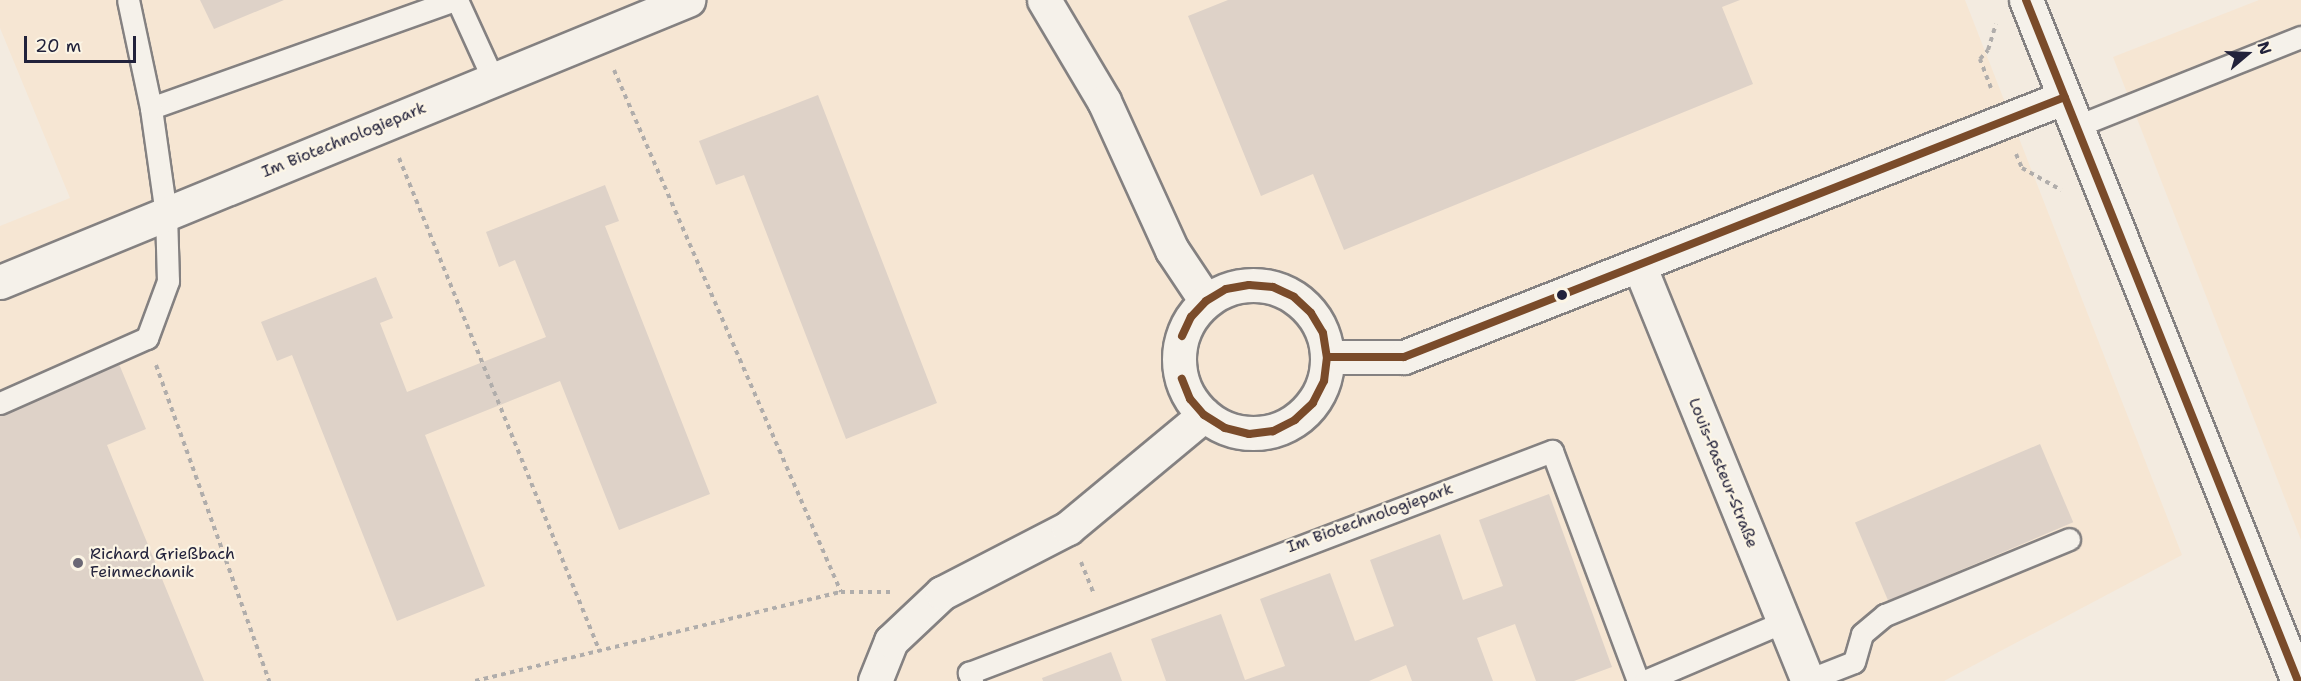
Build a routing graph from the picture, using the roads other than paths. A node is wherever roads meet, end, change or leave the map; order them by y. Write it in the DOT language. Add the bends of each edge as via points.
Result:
graph roads {
  1 [pos="128,0"];
  2 [pos="456,0"];
  3 [pos="688,0"];
  4 [pos="1044,0"];
  5 [pos="2026,0"];
  6 [pos="2301,37"];
  7 [pos="493,79"];
  8 [pos="151,108"];
  9 [pos="2071,112"];
  10 [pos="166,214"];
  11 [pos="1639,265"];
  12 [pos="0,282"];
  13 [pos="1206,301"];
  14 [pos="1327,357"];
  15 [pos="0,403"];
  16 [pos="1204,415"];
  17 [pos="2069,539"];
  18 [pos="1783,622"];
  19 [pos="875,681"];
  20 [pos="972,681"];
  21 [pos="1638,681"];
  22 [pos="1645,681"];
  23 [pos="1808,681"];
  24 [pos="2298,681"];
  1 -- 8 [label="lane"];
  2 -- 7 [label="lane"];
  2 -- 8 [label="lane"];
  3 -- 7 [label="street, Im Biotechnologiepark"];
  4 -- 13 [label="street" via="1104,101 1172,250"];
  5 -- 9 [label="street"];
  6 -- 9 [label="lane"];
  7 -- 10 [label="street, Im Biotechnologiepark"];
  8 -- 10 [label="lane"];
  9 -- 11 [label="street" via="2005,122"];
  9 -- 24 [label="street"];
  10 -- 12 [label="street, Im Biotechnologiepark"];
  10 -- 15 [label="lane" via="168,281 147,338"];
  11 -- 14 [label="street" via="1404,357"];
  11 -- 18 [label="street, Louis-Pasteur-Straße"];
  13 -- 14 [label="street" via="1226,289 1249,285 1283,292 1311,313 1323,333"];
  13 -- 16 [label="street" via="1186,327 1179,358 1190,399"];
  14 -- 16 [label="street" via="1324,381 1313,403 1295,420 1273,431 1249,434 1225,428"];
  16 -- 19 [label="street" via="1068,528 942,593 891,641"];
  17 -- 23 [label="lane" via="1885,615 1862,634 1854,662"];
  18 -- 22 [label="lane"];
  18 -- 23 [label="street, Louis-Pasteur-Straße"];
  20 -- 21 [label="lane, Im Biotechnologiepark" via="969,673 1552,451"];
}
